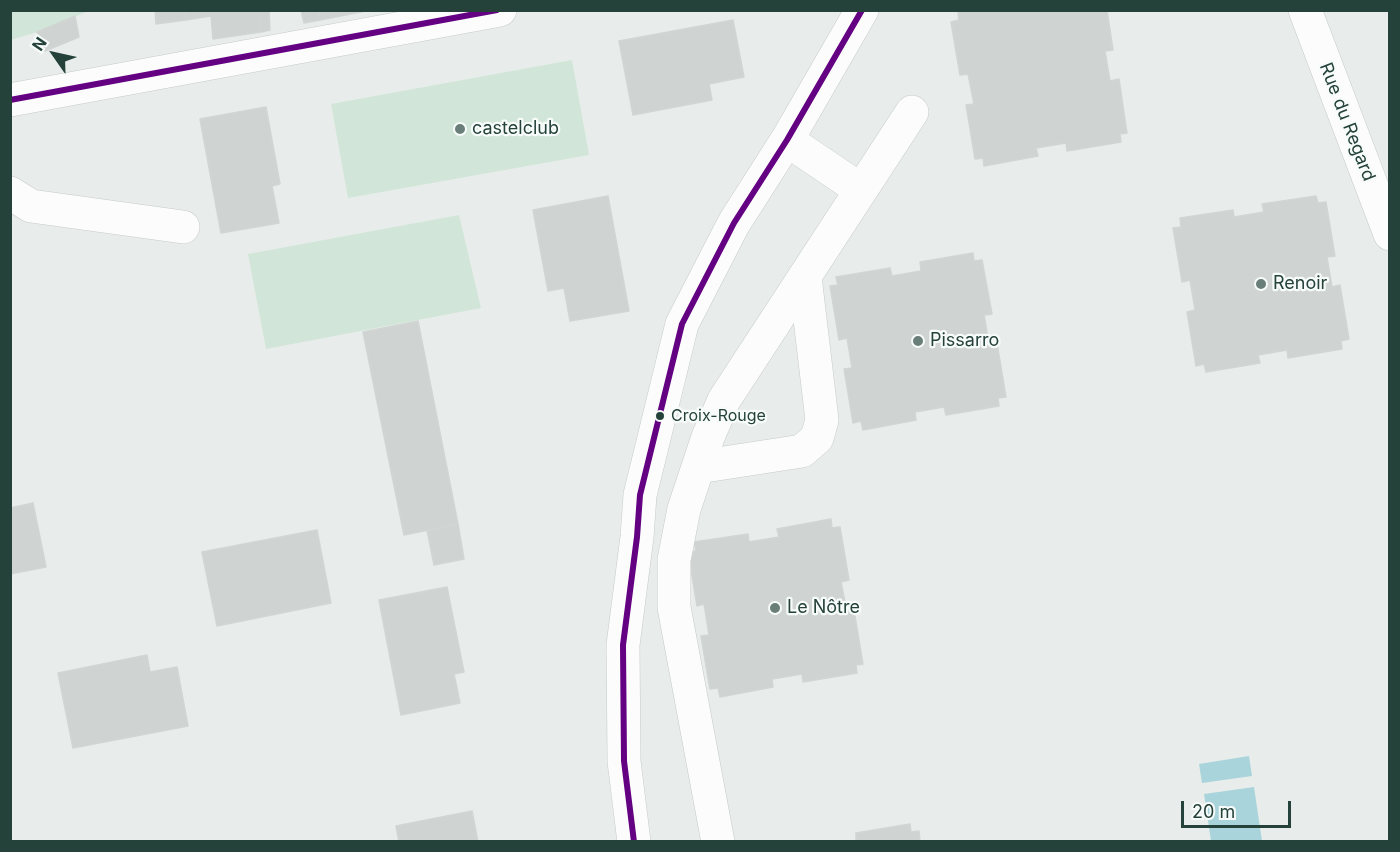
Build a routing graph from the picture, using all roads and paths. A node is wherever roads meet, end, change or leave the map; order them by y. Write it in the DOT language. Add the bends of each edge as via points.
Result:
graph roads {
  1 [pos="500,10"];
  2 [pos="862,10"];
  3 [pos="1305,10"];
  4 [pos="10,100"];
  5 [pos="912,112"];
  6 [pos="787,140"];
  7 [pos="861,190"];
  8 [pos="10,193"];
  9 [pos="183,227"];
  10 [pos="1389,234"];
  11 [pos="805,277"];
  12 [pos="698,467"];
  13 [pos="634,842"];
  14 [pos="718,842"];
  1 -- 4 [label="street"];
  2 -- 6 [label="street"];
  3 -- 10 [label="street, Rue du Regard"];
  5 -- 7 [label="street"];
  6 -- 7 [label="street"];
  6 -- 13 [label="street" via="734,223 682,324 640,495 623,645 624,761"];
  7 -- 11 [label="street"];
  8 -- 9 [label="street" via="31,206"];
  11 -- 12 [label="street" via="724,400"];
  11 -- 12 [label="street" via="822,420 816,438 802,451"];
  12 -- 14 [label="street" via="684,509 674,560 674,607"];
}
